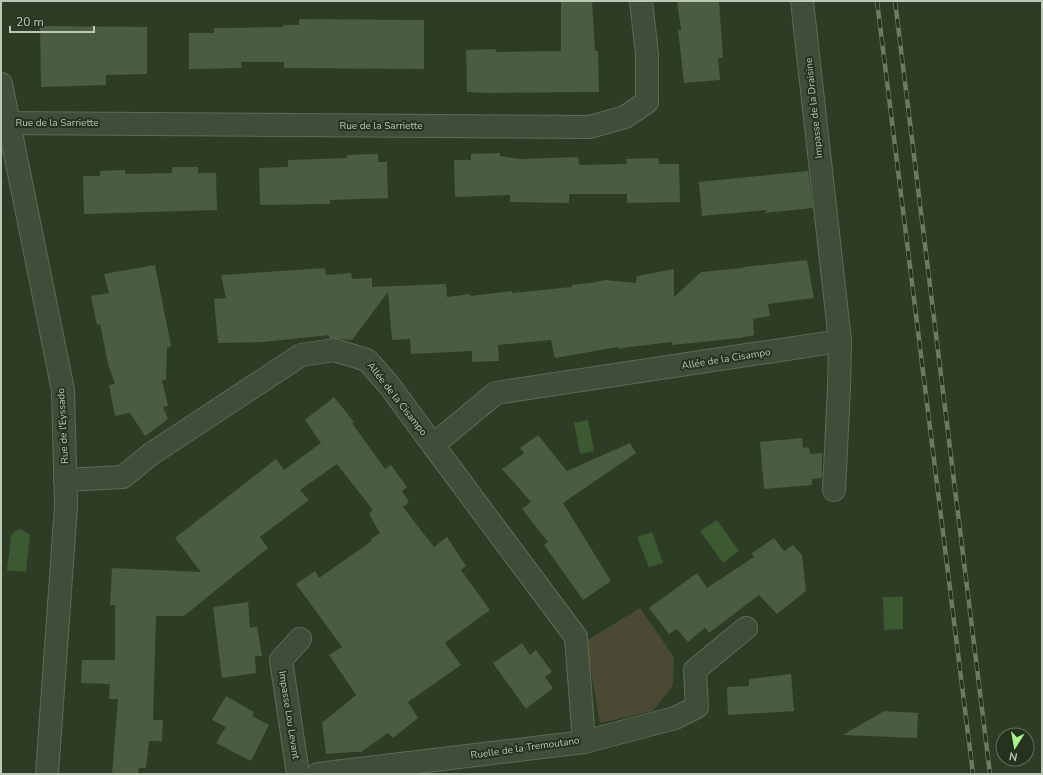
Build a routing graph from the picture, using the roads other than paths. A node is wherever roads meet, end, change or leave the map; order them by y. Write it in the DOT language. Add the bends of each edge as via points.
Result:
graph roads {
  1 [pos="641,1"];
  2 [pos="802,1"];
  3 [pos="1,84"];
  4 [pos="5,123"];
  5 [pos="840,342"];
  6 [pos="433,444"];
  7 [pos="65,480"];
  8 [pos="834,490"];
  9 [pos="746,628"];
  10 [pos="300,639"];
  11 [pos="584,742"];
  12 [pos="47,774"];
  13 [pos="298,774"];
  14 [pos="318,774"];
  1 -- 4 [label="street, Rue de la Sarriette" via="647,54 647,102 625,117 590,127"];
  2 -- 5 [label="street, Impasse de la Draisine"];
  3 -- 4 [label="street, Rue de l'Eyssado"];
  4 -- 7 [label="street, Rue de l'Eyssado" via="63,390"];
  5 -- 6 [label="street, Allée de la Cisampo" via="496,393"];
  5 -- 8 [label="street, Impasse de la Draisine"];
  6 -- 7 [label="street, Allée de la Cisampo" via="367,360 334,350 301,355 151,454 123,477"];
  6 -- 11 [label="street, Ruelle de la Tremoutano" via="576,637"];
  7 -- 12 [label="street, Rue de l'Eyssado" via="66,506"];
  9 -- 11 [label="street" via="694,670 697,707 675,718"];
  10 -- 13 [label="street, Impasse Lou Levant" via="281,660"];
  11 -- 14 [label="street, Ruelle de la Tremoutano"];
}
